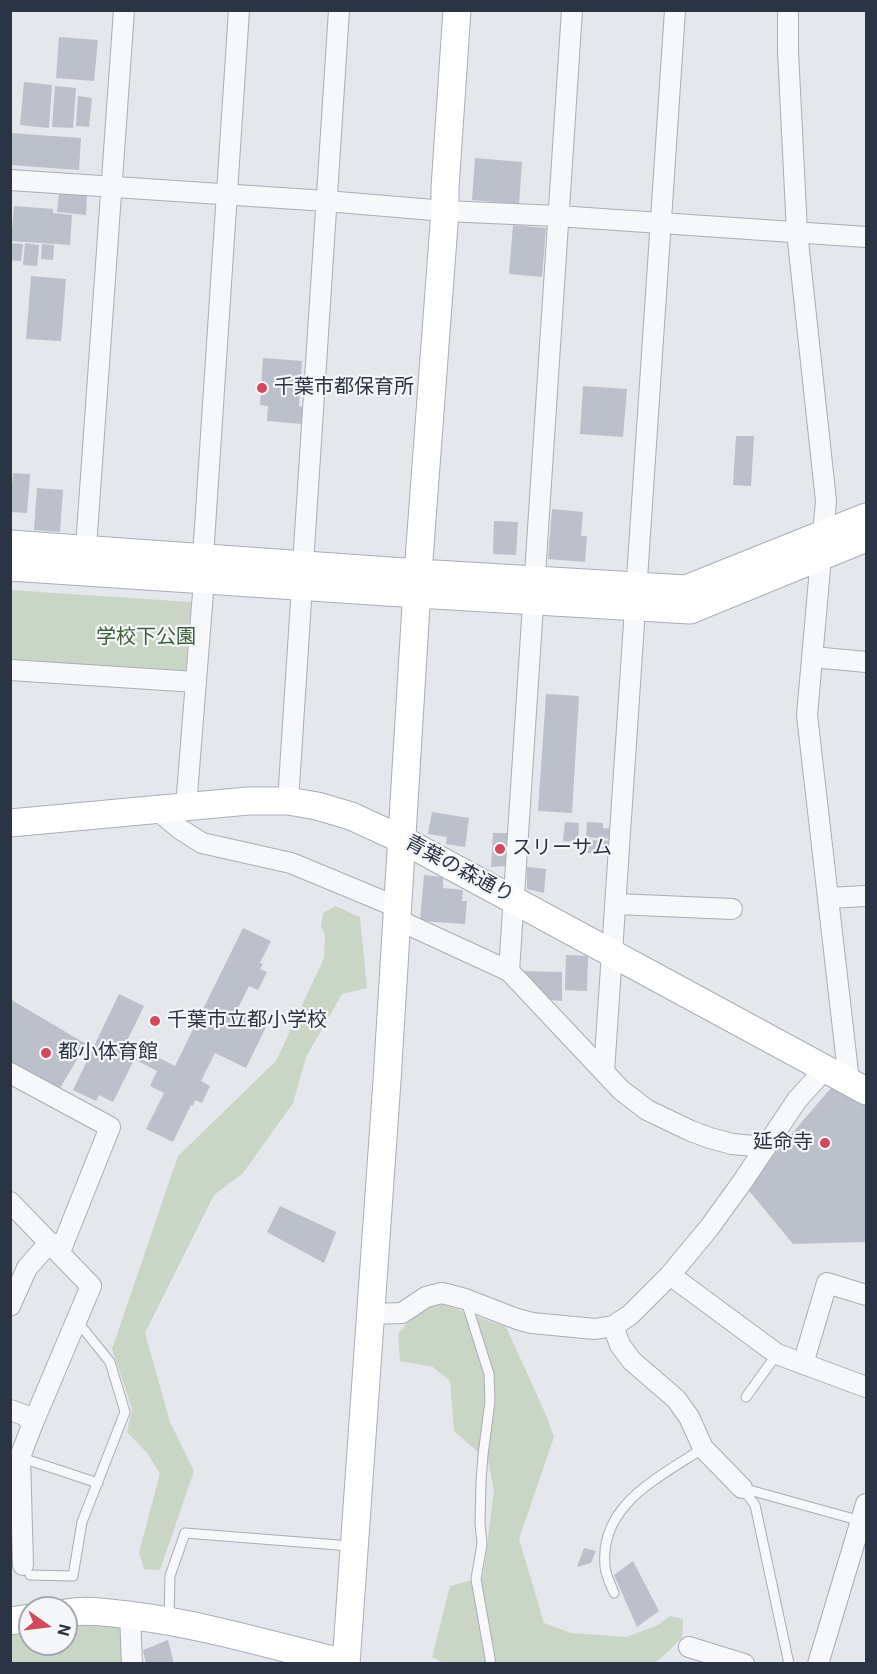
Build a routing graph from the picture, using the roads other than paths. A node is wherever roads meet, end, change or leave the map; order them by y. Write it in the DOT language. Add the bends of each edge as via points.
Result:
graph roads {
  1 [pos="124,10"];
  2 [pos="239,10"];
  3 [pos="339,10"];
  4 [pos="456,10"];
  5 [pos="572,10"];
  6 [pos="675,10"];
  7 [pos="788,10"];
  8 [pos="10,180"];
  9 [pos="112,186"];
  10 [pos="227,194"];
  11 [pos="327,201"];
  12 [pos="445,211"];
  13 [pos="558,216"];
  14 [pos="661,223"];
  15 [pos="797,232"];
  16 [pos="867,237"];
  17 [pos="867,517"];
  18 [pos="867,538"];
  19 [pos="10,544"];
  20 [pos="823,545"];
  21 [pos="85,560"];
  22 [pos="10,567"];
  23 [pos="204,568"];
  24 [pos="303,575"];
  25 [pos="417,584"];
  26 [pos="534,589"];
  27 [pos="636,596"];
  28 [pos="813,657"];
  29 [pos="867,662"];
  30 [pos="10,670"];
  31 [pos="196,682"];
  32 [pos="288,801"];
  33 [pos="186,807"];
  34 [pos="155,808"];
  35 [pos="10,823"];
  36 [pos="401,839"];
  37 [pos="867,896"];
  38 [pos="828,898"];
  39 [pos="514,899"];
  40 [pos="616,904"];
  41 [pos="732,909"];
  42 [pos="397,913"];
  43 [pos="612,954"];
  44 [pos="509,971"];
  45 [pos="825,1069"];
  46 [pos="604,1072"];
  47 [pos="10,1073"];
  48 [pos="858,1086"];
  49 [pos="766,1147"];
  50 [pos="10,1202"];
  51 [pos="55,1247"];
  52 [pos="670,1275"];
  53 [pos="867,1295"];
  54 [pos="465,1299"];
  55 [pos="10,1306"];
  56 [pos="371,1314"];
  57 [pos="77,1321"];
  58 [pos="613,1326"];
  59 [pos="777,1354"];
  60 [pos="803,1364"];
  61 [pos="867,1387"];
  62 [pos="746,1397"];
  63 [pos="10,1410"];
  64 [pos="33,1423"];
  65 [pos="703,1448"];
  66 [pos="15,1461"];
  67 [pos="98,1483"];
  68 [pos="742,1488"];
  69 [pos="864,1512"];
  70 [pos="10,1547"];
  71 [pos="355,1550"];
  72 [pos="26,1570"];
  73 [pos="614,1593"];
  74 [pos="78,1611"];
  75 [pos="130,1615"];
  76 [pos="169,1620"];
  77 [pos="689,1647"];
  78 [pos="733,1662"];
  79 [pos="346,1663"];
  80 [pos="132,1664"];
  81 [pos="491,1664"];
  82 [pos="789,1664"];
  83 [pos="818,1664"];
  1 -- 9 [label="street"];
  2 -- 10 [label="street"];
  3 -- 11 [label="street"];
  4 -- 12 [label="street"];
  5 -- 13 [label="street"];
  6 -- 14 [label="street"];
  7 -- 15 [label="street"];
  8 -- 9 [label="street"];
  9 -- 10 [label="street"];
  9 -- 21 [label="street"];
  10 -- 11 [label="street"];
  10 -- 23 [label="street"];
  11 -- 12 [label="street"];
  11 -- 24 [label="street"];
  12 -- 13 [label="street"];
  12 -- 25 [label="street"];
  13 -- 14 [label="street"];
  13 -- 26 [label="street"];
  14 -- 15 [label="street"];
  14 -- 27 [label="street"];
  15 -- 16 [label="street"];
  15 -- 20 [label="street" via="826,501"];
  17 -- 20 [label="street"];
  18 -- 20 [label="street"];
  19 -- 21 [label="street"];
  20 -- 27 [label="street" via="687,589"];
  20 -- 28 [label="street"];
  21 -- 22 [label="street"];
  21 -- 23 [label="street"];
  23 -- 24 [label="street"];
  23 -- 31 [label="street"];
  24 -- 25 [label="street"];
  24 -- 32 [label="street"];
  25 -- 26 [label="street"];
  25 -- 36 [label="street"];
  26 -- 27 [label="street"];
  26 -- 39 [label="street"];
  27 -- 40 [label="street"];
  28 -- 29 [label="street"];
  28 -- 38 [label="street" via="807,715"];
  30 -- 31 [label="street"];
  31 -- 33 [label="street"];
  32 -- 33 [label="street, 青葉の森通り"];
  32 -- 36 [label="street, 青葉の森通り" via="351,816"];
  33 -- 34 [label="street, 青葉の森通り"];
  34 -- 35 [label="street, 青葉の森通り"];
  34 -- 42 [label="street" via="202,843 291,863"];
  36 -- 39 [label="street, 青葉の森通り"];
  36 -- 42 [label="street"];
  37 -- 38 [label="street"];
  38 -- 48 [label="street"];
  39 -- 43 [label="street, 青葉の森通り"];
  39 -- 44 [label="street"];
  40 -- 41 [label="street"];
  40 -- 43 [label="street"];
  42 -- 44 [label="street"];
  42 -- 56 [label="street"];
  43 -- 45 [label="street, 青葉の森通り"];
  43 -- 46 [label="street"];
  44 -- 46 [label="street"];
  45 -- 48 [label="street, 青葉の森通り"];
  45 -- 49 [label="street" via="797,1100"];
  46 -- 49 [label="street" via="647,1110 691,1131 732,1144"];
  47 -- 51 [label="street" via="110,1127"];
  49 -- 52 [label="street"];
  50 -- 51 [label="street"];
  51 -- 55 [label="street" via="27,1268"];
  51 -- 57 [label="street" via="91,1286"];
  52 -- 58 [label="street" via="630,1315"];
  52 -- 59 [label="street"];
  53 -- 60 [label="street" via="827,1283"];
  54 -- 56 [label="street" via="442,1293 426,1297 402,1314"];
  54 -- 58 [label="street" via="532,1323 595,1329"];
  54 -- 81 [label="lane" via="489,1374 490,1401 481,1480 482,1544 476,1579"];
  56 -- 71 [label="street"];
  57 -- 64 [label="street"];
  57 -- 67 [label="lane" via="110,1362 124,1412"];
  58 -- 65 [label="street" via="632,1361 676,1399"];
  59 -- 60 [label="street"];
  59 -- 62 [label="lane"];
  60 -- 61 [label="street"];
  63 -- 64 [label="street"];
  64 -- 66 [label="street"];
  65 -- 68 [label="street"];
  65 -- 73 [label="lane" via="634,1495 614,1519 605,1542 605,1569"];
  66 -- 67 [label="lane"];
  66 -- 72 [label="street"];
  67 -- 72 [label="lane" via="82,1522 73,1576"];
  68 -- 69 [label="lane"];
  68 -- 82 [label="lane" via="755,1505"];
  69 -- 83 [label="street"];
  70 -- 72 [label="street"];
  71 -- 76 [label="lane" via="338,1545 185,1533 171,1576"];
  71 -- 79 [label="street"];
  74 -- 75 [label="street"];
  75 -- 76 [label="street"];
  75 -- 80 [label="street"];
  76 -- 79 [label="street"];
  77 -- 78 [label="street"];
}
